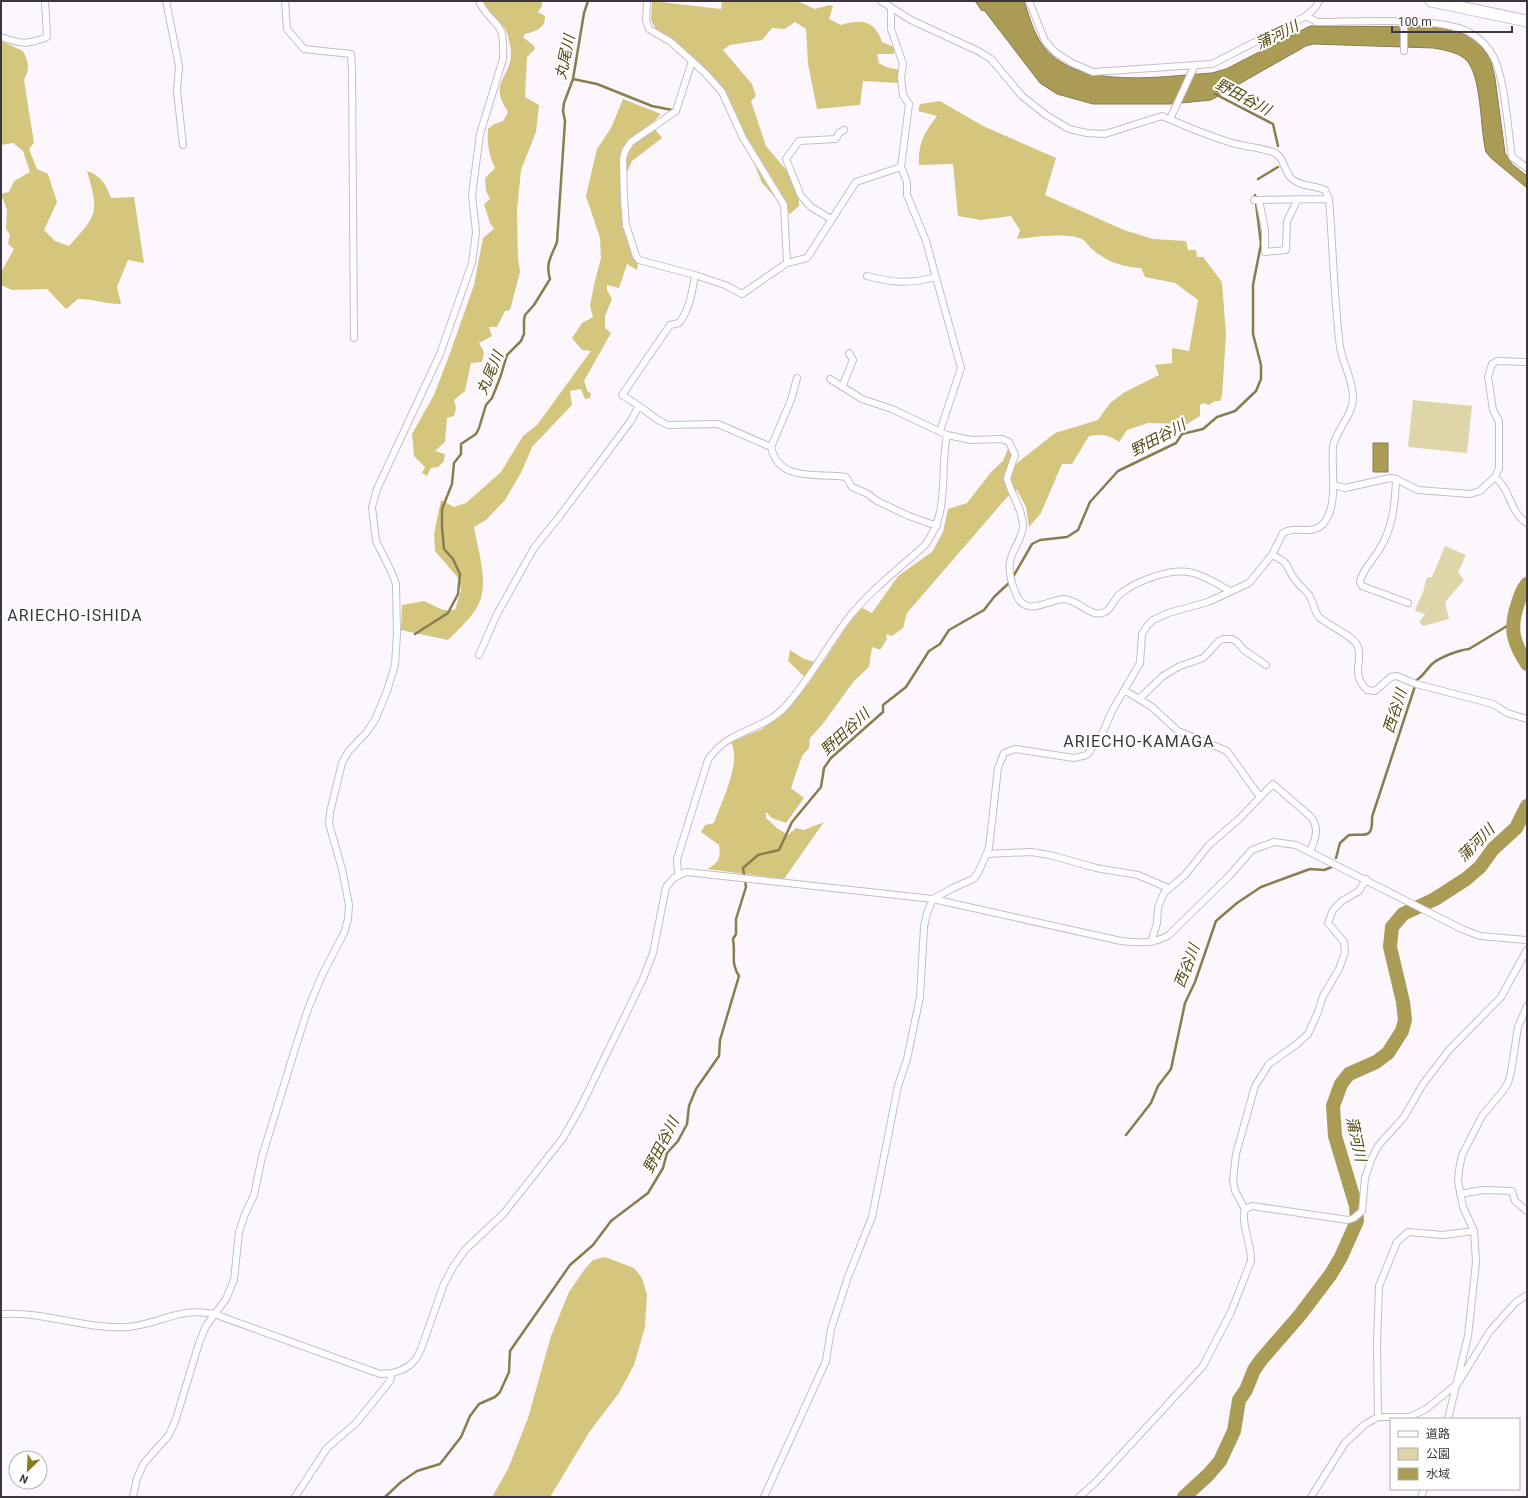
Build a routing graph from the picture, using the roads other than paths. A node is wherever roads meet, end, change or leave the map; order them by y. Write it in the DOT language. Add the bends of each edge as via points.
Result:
graph roads {
  1 [pos="45,1"];
  2 [pos="166,1"];
  3 [pos="285,1"];
  4 [pos="479,1"];
  5 [pos="647,1"];
  6 [pos="882,1"];
  7 [pos="1029,1"];
  8 [pos="1319,1"];
  9 [pos="1431,1"];
  10 [pos="891,7"];
  11 [pos="1306,16"];
  12 [pos="1527,20"];
  13 [pos="1404,23"];
  14 [pos="1,37"];
  15 [pos="1404,49"];
  16 [pos="692,61"];
  17 [pos="1194,67"];
  18 [pos="1170,119"];
  19 [pos="844,130"];
  20 [pos="183,145"];
  21 [pos="901,167"];
  22 [pos="1527,168"];
  23 [pos="1329,199"];
  24 [pos="1298,200"];
  25 [pos="831,219"];
  26 [pos="786,263"];
  27 [pos="695,275"];
  28 [pos="867,276"];
  29 [pos="936,277"];
  30 [pos="354,338"];
  31 [pos="849,353"];
  32 [pos="1527,362"];
  33 [pos="797,378"];
  34 [pos="830,379"];
  35 [pos="842,387"];
  36 [pos="639,406"];
  37 [pos="940,431"];
  38 [pos="947,435"];
  39 [pos="771,448"];
  40 [pos="1495,477"];
  41 [pos="1396,479"];
  42 [pos="1334,486"];
  43 [pos="1527,523"];
  44 [pos="937,526"];
  45 [pos="1272,555"];
  46 [pos="1230,591"];
  47 [pos="1408,603"];
  48 [pos="479,655"];
  49 [pos="1266,665"];
  50 [pos="1124,690"];
  51 [pos="1139,699"];
  52 [pos="1527,719"];
  53 [pos="1260,797"];
  54 [pos="1310,852"];
  55 [pos="987,854"];
  56 [pos="678,875"];
  57 [pos="1366,879"];
  58 [pos="1168,888"];
  59 [pos="933,899"];
  60 [pos="1527,940"];
  61 [pos="1151,942"];
  62 [pos="1527,950"];
  63 [pos="1527,1006"];
  64 [pos="1460,1194"];
  65 [pos="1245,1209"];
  66 [pos="1527,1211"];
  67 [pos="1474,1231"];
  68 [pos="1527,1295"];
  69 [pos="1,1314"];
  70 [pos="214,1314"];
  71 [pos="392,1373"];
  72 [pos="1458,1383"];
  73 [pos="1378,1417"];
  74 [pos="1448,1418"];
  75 [pos="133,1497"];
  76 [pos="295,1497"];
  77 [pos="764,1497"];
  78 [pos="1078,1497"];
  79 [pos="1311,1497"];
  1 -- 14 [label="street" via="48,37 30,44 22,44"];
  2 -- 20 [label="street" via="180,66 177,91"];
  3 -- 30 [label="street" via="287,29 304,49 351,54"];
  4 -- 70 [label="street" via="483,11 501,30 504,47 503,59 480,134 472,194 476,232 472,263 440,354 377,489 372,507 376,541 396,584 397,633 395,665 387,691 375,720 342,763 330,812 329,824 342,869 348,919 344,933 308,1009 262,1157 254,1195 244,1214 239,1232 234,1280 226,1299"];
  5 -- 16 [label="street" via="646,20 649,29 670,42"];
  6 -- 10 [label="street"];
  7 -- 17 [label="street" via="1045,41 1056,53 1086,69 1094,72"];
  8 -- 11 [label="street" via="1316,8"];
  9 -- 12 [label="highway"];
  10 -- 18 [label="street" via="911,20 991,59 1022,96 1069,129 1105,134 1158,116"];
  10 -- 21 [label="street" via="891,29 903,64 903,94 909,104"];
  11 -- 13 [label="street" via="1317,22"];
  11 -- 17 [label="street" via="1212,64"];
  13 -- 15 [label="street"];
  13 -- 22 [label="street" via="1444,24 1459,28 1479,39 1488,49 1495,59 1501,80 1512,157"];
  16 -- 26 [label="street" via="722,92 743,138 784,205"];
  16 -- 27 [label="street" via="676,111 631,142 623,159 626,225 636,256 646,263"];
  17 -- 18 [label="street"];
  18 -- 23 [label="street" via="1234,144 1273,152 1280,158 1290,177 1302,185 1325,190"];
  19 -- 25 [label="street" via="836,139 799,141 786,159 801,196 811,207"];
  21 -- 25 [label="street" via="856,182"];
  21 -- 29 [label="street" via="907,182 907,195 926,241"];
  23 -- 24 [label="street"];
  23 -- 42 [label="street" via="1341,348 1353,397 1350,411 1333,446"];
  24 -- 24 [label="street" via="1287,221 1286,250 1266,252 1257,200"];
  25 -- 26 [label="street" via="807,258"];
  26 -- 27 [label="street" via="742,294 726,285"];
  27 -- 36 [label="street" via="684,316 679,323 670,325 622,395"];
  28 -- 29 [label="street" via="904,283"];
  29 -- 37 [label="street" via="961,368"];
  31 -- 35 [label="street" via="853,365"];
  32 -- 40 [label="street" via="1497,361 1492,364 1488,377 1493,410 1499,421 1499,468"];
  33 -- 39 [label="street" via="791,400"];
  34 -- 35 [label="street"];
  35 -- 37 [label="street" via="862,399"];
  36 -- 39 [label="street" via="668,425 718,424"];
  36 -- 48 [label="street" via="630,422 534,548 497,614"];
  37 -- 38 [label="street"];
  38 -- 44 [label="street" via="942,508"];
  38 -- 46 [label="street" via="971,440 1002,439 1012,446 1015,455 1007,478 1020,509 1023,528 1011,558 1010,574 1021,602 1036,607 1064,599 1098,614 1106,612 1119,595 1141,580 1182,570"];
  39 -- 44 [label="street" via="775,460 786,469 802,474 846,477 852,487 877,501"];
  40 -- 41 [label="street" via="1480,491 1470,494 1418,490"];
  40 -- 43 [label="street" via="1508,492 1519,518"];
  41 -- 42 [label="street" via="1390,478 1345,488"];
  41 -- 47 [label="street" via="1395,507 1391,523 1380,549 1360,582 1362,586"];
  42 -- 45 [label="street" via="1329,513 1322,525 1312,530 1287,530"];
  44 -- 56 [label="street" via="925,545 874,590 850,617 784,708 758,727 730,739 717,748 708,760 677,859"];
  45 -- 46 [label="street" via="1249,583"];
  45 -- 52 [label="street" via="1283,559 1289,565 1295,579 1308,594 1318,616 1356,643 1357,672 1367,690 1374,691 1391,677 1397,676 1493,704 1507,713"];
  46 -- 50 [label="street" via="1208,602 1168,613 1150,623 1142,634 1140,663"];
  49 -- 51 [label="street" via="1232,639 1223,640 1203,658 1180,666 1163,676"];
  50 -- 51 [label="street"];
  50 -- 55 [label="street" via="1102,734 1086,755 1074,758 1015,749 1004,753 998,768"];
  51 -- 53 [label="street" via="1152,707 1178,731 1227,750"];
  53 -- 54 [label="street" via="1273,784 1311,817 1317,829"];
  53 -- 58 [label="street" via="1209,845 1185,874"];
  54 -- 57 [label="street"];
  54 -- 61 [label="street" via="1296,845 1274,842 1252,850 1169,934"];
  55 -- 58 [label="street" via="1030,852 1050,855 1096,868 1138,875"];
  55 -- 59 [label="street" via="973,879"];
  56 -- 59 [label="street" via="692,872"];
  56 -- 71 [label="street" via="669,882 664,891 653,953 643,979 563,1138 504,1213 465,1250 444,1284 416,1359 410,1366"];
  57 -- 60 [label="street" via="1480,936"];
  57 -- 65 [label="street" via="1359,891 1333,910 1328,923 1344,942 1345,952 1340,969 1323,996 1308,1034 1269,1064 1255,1086 1236,1154 1233,1180 1235,1191"];
  58 -- 61 [label="street" via="1160,900"];
  59 -- 61 [label="street" via="1121,941"];
  59 -- 77 [label="street" via="924,927 920,997 907,1059 898,1086 872,1217 848,1276 831,1329 826,1361"];
  62 -- 65 [label="street" via="1501,997 1449,1050 1423,1084 1404,1117 1378,1146 1365,1178 1362,1211 1354,1218 1340,1219 1252,1206"];
  63 -- 64 [label="street" via="1518,1027 1508,1083 1482,1116 1462,1155 1458,1176"];
  64 -- 66 [label="street" via="1483,1190 1512,1191 1515,1201"];
  64 -- 67 [label="street"];
  65 -- 78 [label="street" via="1243,1215 1252,1252 1251,1260 1215,1346 1203,1366 1095,1483"];
  67 -- 72 [label="street" via="1476,1262 1468,1336"];
  67 -- 73 [label="street" via="1443,1235 1408,1232 1397,1242 1379,1286"];
  68 -- 72 [label="street" via="1516,1302 1490,1331"];
  69 -- 70 [label="street" via="32,1314 127,1327 145,1325 184,1312"];
  70 -- 71 [label="street" via="368,1371"];
  70 -- 75 [label="street" via="198,1343 169,1434 144,1463 137,1478"];
  71 -- 76 [label="street" via="390,1381 356,1424 327,1448"];
  72 -- 73 [label="street" via="1426,1410 1409,1417"];
  72 -- 74 [label="street"];
  73 -- 79 [label="street" via="1364,1425 1345,1443"];
}
